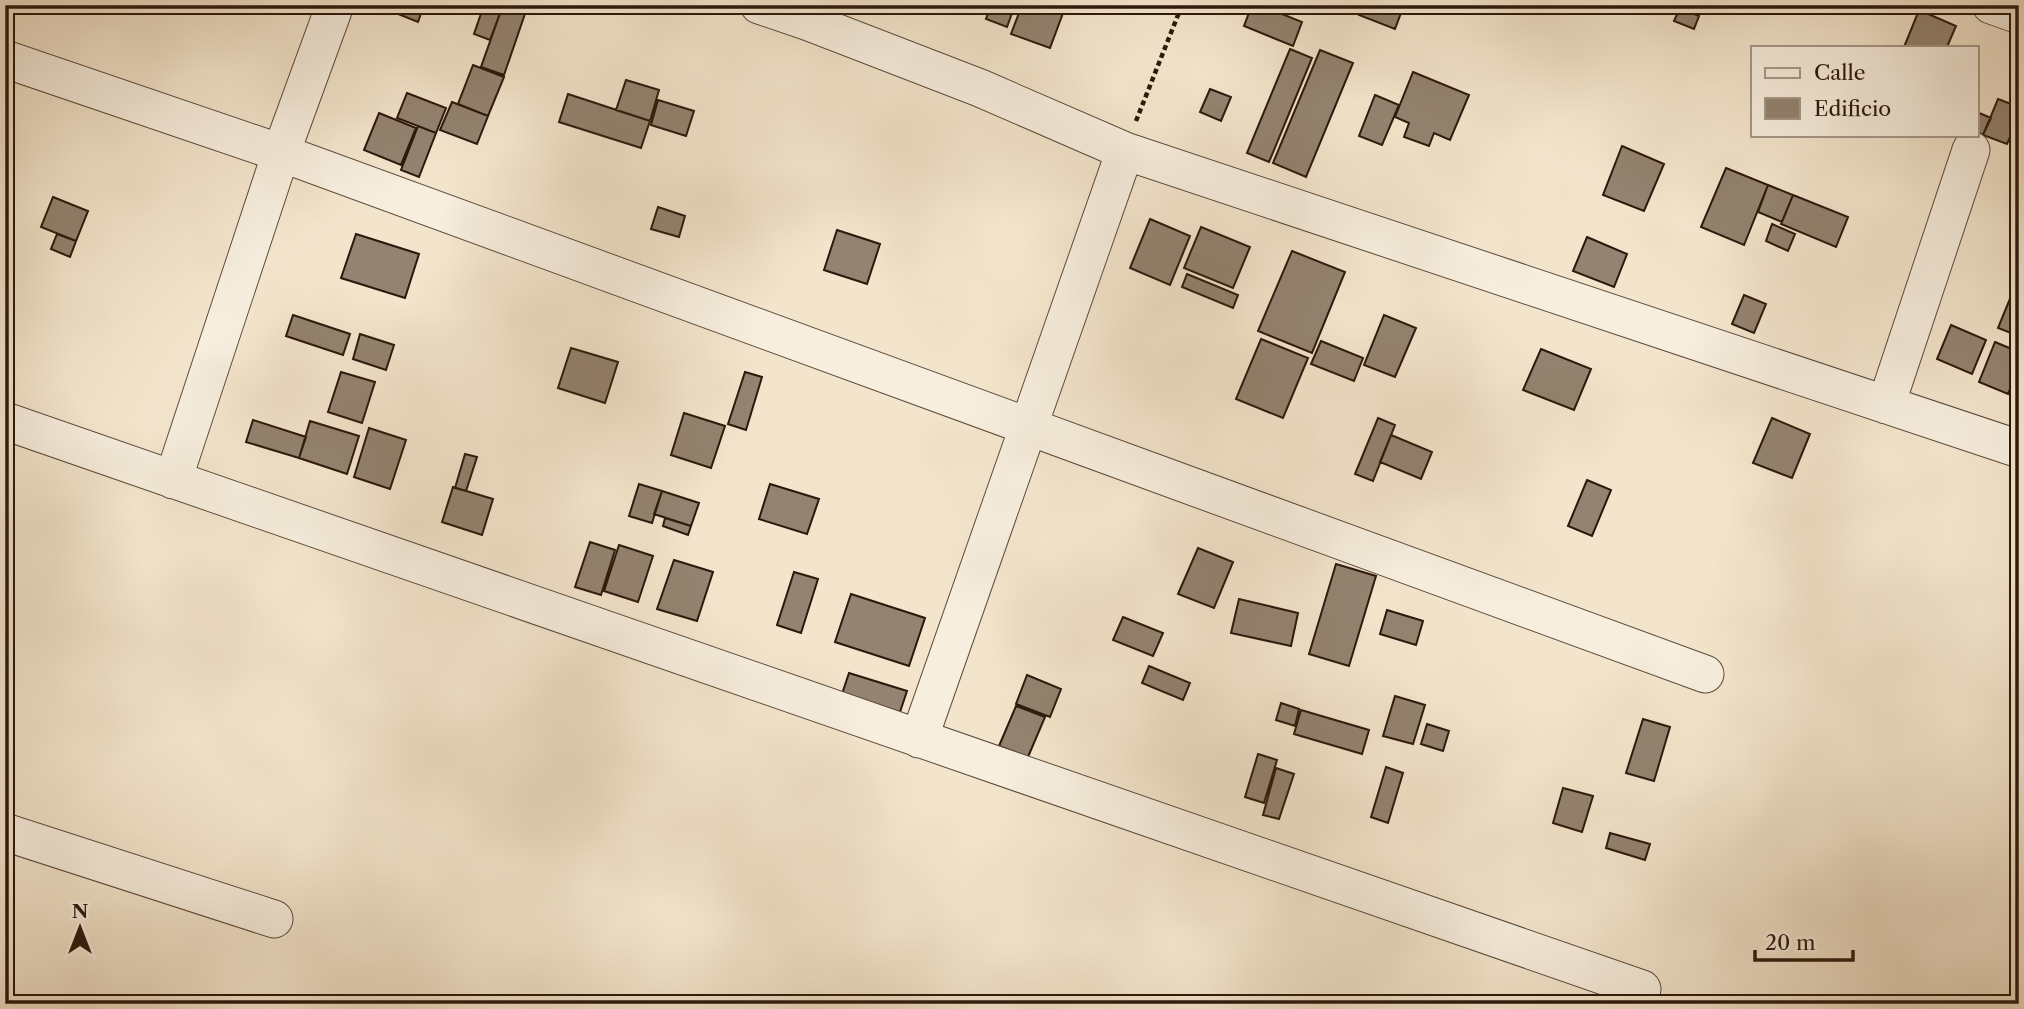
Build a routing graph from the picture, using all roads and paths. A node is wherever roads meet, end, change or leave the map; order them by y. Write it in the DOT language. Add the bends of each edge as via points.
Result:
graph roads {
  1 [pos="335,5"];
  2 [pos="759,5"];
  3 [pos="1182,5"];
  4 [pos="1991,5"];
  5 [pos="2019,15"];
  6 [pos="5,58"];
  7 [pos="1971,150"];
  8 [pos="1125,151"];
  9 [pos="281,153"];
  10 [pos="1886,405"];
  11 [pos="5,421"];
  12 [pos="1029,426"];
  13 [pos="2019,449"];
  14 [pos="173,480"];
  15 [pos="1705,674"];
  16 [pos="919,738"];
  17 [pos="5,832"];
  18 [pos="274,919"];
  19 [pos="1642,989"];
  1 -- 9 [label="street"];
  2 -- 8 [label="street" via="980,88"];
  3 -- 8 [label="path"];
  4 -- 5 [label="street"];
  6 -- 9 [label="street"];
  7 -- 10 [label="street"];
  8 -- 10 [label="street"];
  8 -- 12 [label="street"];
  9 -- 12 [label="street"];
  9 -- 14 [label="street"];
  10 -- 13 [label="street"];
  11 -- 14 [label="street"];
  12 -- 15 [label="street"];
  12 -- 16 [label="street"];
  14 -- 16 [label="street"];
  16 -- 19 [label="street"];
  17 -- 18 [label="street"];
}
